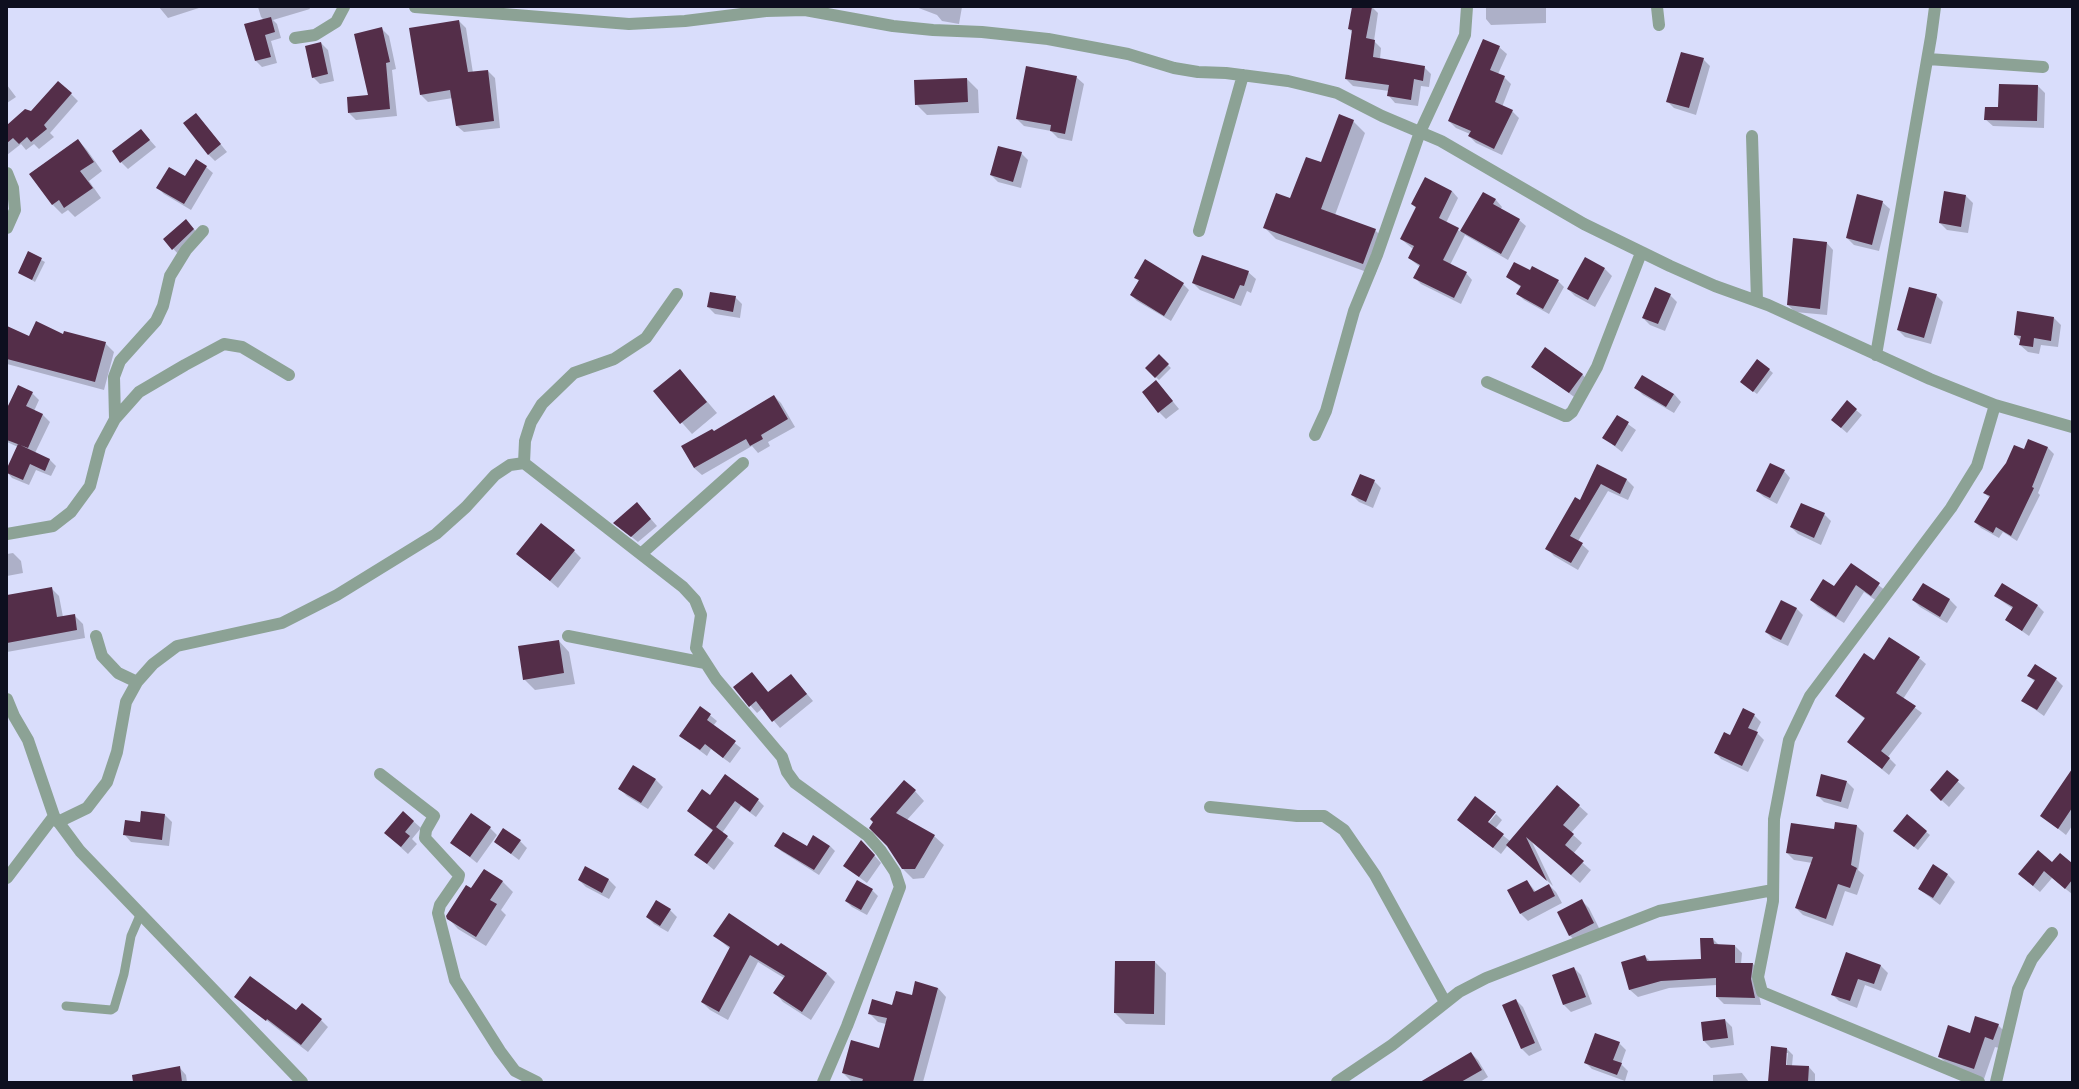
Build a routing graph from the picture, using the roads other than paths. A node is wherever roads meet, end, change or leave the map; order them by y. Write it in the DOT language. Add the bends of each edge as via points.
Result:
graph roads {
  1 [pos="344,7"];
  2 [pos="415,7"];
  3 [pos="1467,7"];
  4 [pos="1657,7"];
  5 [pos="1935,7"];
  6 [pos="1659,25"];
  7 [pos="295,38"];
  8 [pos="1928,58"];
  9 [pos="2042,67"];
  10 [pos="1242,75"];
  11 [pos="1420,132"];
  12 [pos="1752,136"];
  13 [pos="7,173"];
  14 [pos="7,228"];
  15 [pos="203,230"];
  16 [pos="1199,231"];
  17 [pos="1641,253"];
  18 [pos="677,294"];
  19 [pos="1757,301"];
  20 [pos="1876,355"];
  21 [pos="289,375"];
  22 [pos="1487,382"];
  23 [pos="1995,405"];
  24 [pos="115,419"];
  25 [pos="2072,427"];
  26 [pos="1315,434"];
  27 [pos="524,463"];
  28 [pos="743,463"];
  29 [pos="7,534"];
  30 [pos="640,554"];
  31 [pos="96,636"];
  32 [pos="568,636"];
  33 [pos="705,663"];
  34 [pos="137,682"];
  35 [pos="7,699"];
  36 [pos="10,720"];
  37 [pos="380,774"];
  38 [pos="1210,807"];
  39 [pos="56,819"];
  40 [pos="7,878"];
  41 [pos="1773,890"];
  42 [pos="140,913"];
  43 [pos="2052,933"];
  44 [pos="1445,1002"];
  45 [pos="66,1006"];
  46 [pos="302,1082"];
  47 [pos="537,1082"];
  48 [pos="823,1082"];
  49 [pos="1337,1082"];
  50 [pos="1979,1082"];
  51 [pos="1996,1082"];
  1 -- 7 [label="street" via="336,22 315,35"];
  2 -- 10 [label="street" via="629,24 686,21 766,11 805,10 893,26 1048,39 1128,54 1174,68"];
  3 -- 11 [label="street" via="1464,35"];
  4 -- 6 [label="street"];
  5 -- 8 [label="street"];
  8 -- 9 [label="street"];
  8 -- 20 [label="street"];
  10 -- 11 [label="street" via="1288,81 1337,93"];
  10 -- 16 [label="street"];
  11 -- 17 [label="street" via="1441,141 1584,224"];
  11 -- 26 [label="street" via="1377,255 1354,311 1326,411"];
  12 -- 19 [label="street"];
  13 -- 14 [label="street" via="13,188 14,210"];
  15 -- 24 [label="street" via="186,250 170,276 163,306 156,321 120,361 114,377"];
  17 -- 19 [label="street" via="1715,286"];
  17 -- 22 [label="street" via="1598,367 1568,416"];
  18 -- 27 [label="street" via="646,338 614,359 574,373 542,404 531,422 525,441"];
  19 -- 20 [label="street"];
  20 -- 23 [label="street"];
  21 -- 24 [label="street" via="242,347 224,344 139,392"];
  23 -- 25 [label="street"];
  23 -- 41 [label="street" via="1974,472 1951,508 1810,696 1789,740 1774,819"];
  24 -- 29 [label="street" via="100,447 90,486 71,512 53,526"];
  27 -- 30 [label="street"];
  27 -- 34 [label="street" via="510,465 495,476 436,534 337,595 282,623 177,646 153,664"];
  28 -- 30 [label="street"];
  30 -- 33 [label="street" via="683,587 695,600 701,615 696,648"];
  31 -- 34 [label="street" via="102,656 118,673"];
  32 -- 33 [label="street"];
  33 -- 48 [label="street" via="782,756 787,772 795,783 868,836 882,851 895,872 900,888"];
  34 -- 39 [label="street" via="126,702 117,752 107,782 87,808"];
  35 -- 36 [label="street"];
  36 -- 39 [label="street" via="28,740"];
  37 -- 47 [label="street" via="434,816 426,830 425,838 459,875 440,905 438,913 455,980 500,1051 516,1071"];
  38 -- 44 [label="street" via="1297,816 1324,816 1344,830 1375,875"];
  39 -- 40 [label="street"];
  39 -- 42 [label="street" via="80,851"];
  41 -- 44 [label="street" via="1659,911 1486,978"];
  41 -- 50 [label="street" via="1758,977 1762,992"];
  42 -- 45 [label="lane" via="131,936 114,1008 107,1010"];
  42 -- 46 [label="street"];
  43 -- 51 [label="street" via="2032,959 2018,989"];
  44 -- 49 [label="street" via="1392,1045"];
}
